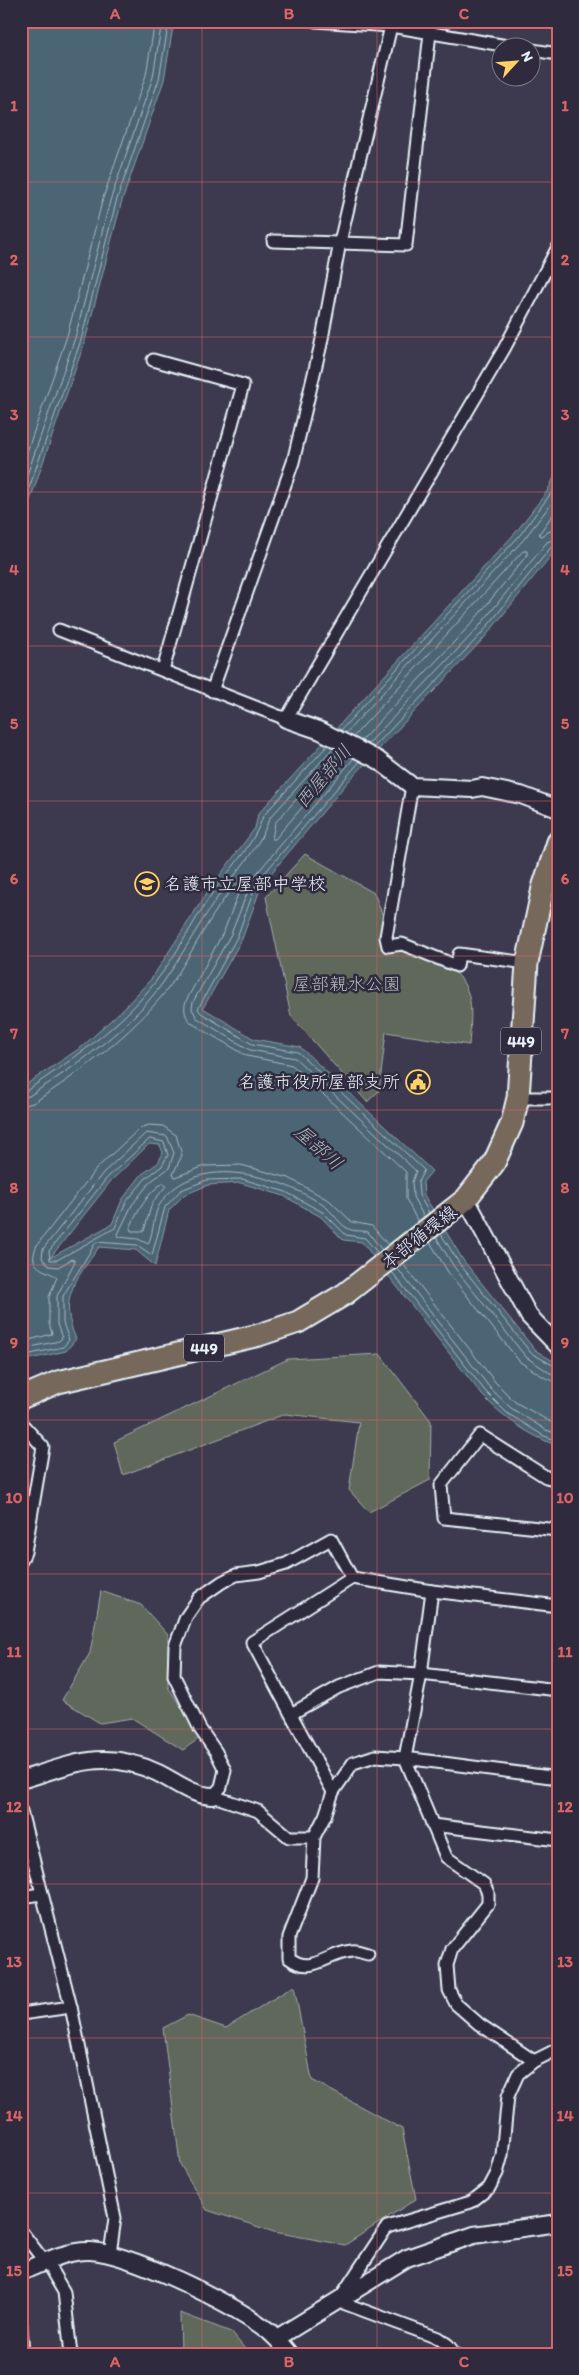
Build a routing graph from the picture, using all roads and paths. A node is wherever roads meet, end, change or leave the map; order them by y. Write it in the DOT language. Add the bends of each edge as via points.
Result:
graph roads {
  1 [pos="315,21"];
  2 [pos="391,26"];
  3 [pos="430,33"];
  4 [pos="492,43"];
  5 [pos="542,52"];
  6 [pos="558,54"];
  7 [pos="273,241"];
  8 [pos="340,242"];
  9 [pos="558,247"];
  10 [pos="153,360"];
  11 [pos="59,630"];
  12 [pos="163,670"];
  13 [pos="212,691"];
  14 [pos="286,719"];
  15 [pos="412,786"];
  16 [pos="558,809"];
  17 [pos="558,842"];
  18 [pos="527,963"];
  19 [pos="518,1098"];
  20 [pos="558,1098"];
  21 [pos="466,1200"];
  22 [pos="558,1346"];
  23 [pos="21,1398"];
  24 [pos="21,1423"];
  25 [pos="558,1480"];
  26 [pos="558,1530"];
  27 [pos="21,1561"];
  28 [pos="352,1578"];
  29 [pos="432,1591"];
  30 [pos="558,1606"];
  31 [pos="421,1674"];
  32 [pos="558,1690"];
  33 [pos="291,1714"];
  34 [pos="405,1758"];
  35 [pos="558,1778"];
  36 [pos="21,1780"];
  37 [pos="333,1792"];
  38 [pos="213,1796"];
  39 [pos="21,1811"];
  40 [pos="432,1825"];
  41 [pos="314,1837"];
  42 [pos="558,1840"];
  43 [pos="41,1894"];
  44 [pos="21,1897"];
  45 [pos="368,1954"];
  46 [pos="71,2007"];
  47 [pos="21,2014"];
  48 [pos="558,2049"];
  49 [pos="534,2061"];
  50 [pos="558,2223"];
  51 [pos="21,2231"];
  52 [pos="110,2254"];
  53 [pos="45,2262"];
  54 [pos="21,2272"];
  55 [pos="338,2300"];
  56 [pos="21,2326"];
  57 [pos="277,2338"];
  58 [pos="23,2354"];
  59 [pos="70,2354"];
  60 [pos="290,2354"];
  61 [pos="455,2354"];
  1 -- 2 [label="street"];
  2 -- 3 [label="street"];
  2 -- 8 [label="street"];
  3 -- 4 [label="street"];
  3 -- 8 [label="street" via="406,246"];
  5 -- 6 [label="street"];
  7 -- 8 [label="street"];
  8 -- 13 [label="street" via="321,344 293,462"];
  9 -- 14 [label="street" via="504,349"];
  10 -- 12 [label="street" via="243,385"];
  11 -- 12 [label="street"];
  12 -- 13 [label="street"];
  13 -- 14 [label="street"];
  14 -- 15 [label="street" via="378,760"];
  15 -- 16 [label="street" via="482,787"];
  15 -- 18 [label="street" via="386,938 388,946 402,944 457,966 459,954"];
  17 -- 18 [label="highway, 本部循環線 / 449" via="543,888"];
  18 -- 19 [label="highway, 本部循環線 / 449"];
  19 -- 20 [label="street"];
  19 -- 21 [label="highway, 本部循環線 / 449" via="512,1123 494,1163"];
  21 -- 22 [label="street" via="529,1316"];
  21 -- 23 [label="highway, 本部循環線 / 449" via="321,1310 279,1330 58,1382"];
  24 -- 27 [label="street" via="43,1447"];
  25 -- 26 [label="street" via="546,1478 480,1435 441,1485 444,1518"];
  28 -- 29 [label="street"];
  28 -- 33 [label="street" via="252,1642"];
  28 -- 38 [label="street" via="331,1539 286,1564 236,1575 222,1582 200,1598 186,1617 175,1646 174,1676 225,1770 221,1788"];
  29 -- 30 [label="street"];
  29 -- 31 [label="street"];
  31 -- 32 [label="street"];
  31 -- 33 [label="street" via="379,1672 339,1687"];
  31 -- 34 [label="street"];
  33 -- 37 [label="street"];
  34 -- 35 [label="street"];
  34 -- 37 [label="street" via="375,1756 353,1763"];
  34 -- 40 [label="street"];
  36 -- 38 [label="street" via="91,1760 118,1760 142,1765 201,1796"];
  37 -- 41 [label="street" via="326,1816"];
  38 -- 41 [label="street" via="258,1811 289,1837"];
  39 -- 43 [label="street"];
  40 -- 42 [label="street"];
  40 -- 49 [label="street" via="446,1857 484,1884 488,1893 488,1904 452,1949 447,1965 449,1990 456,2004"];
  41 -- 45 [label="street" via="312,1878 289,1937 289,1958 297,1964 312,1966 335,1954 354,1950"];
  43 -- 44 [label="street"];
  43 -- 46 [label="street"];
  46 -- 47 [label="street"];
  46 -- 52 [label="street" via="115,2218"];
  48 -- 49 [label="street"];
  49 -- 55 [label="street" via="518,2074 508,2096 502,2155 489,2188 471,2202 387,2227"];
  50 -- 55 [label="street" via="474,2235 407,2258"];
  51 -- 53 [label="street"];
  52 -- 53 [label="street" via="73,2252"];
  52 -- 57 [label="street" via="183,2283 233,2308"];
  53 -- 54 [label="street"];
  53 -- 59 [label="street" via="64,2292"];
  55 -- 57 [label="street"];
  55 -- 61 [label="street" via="438,2338"];
  56 -- 58 [label="street"];
  57 -- 60 [label="street"];
}
